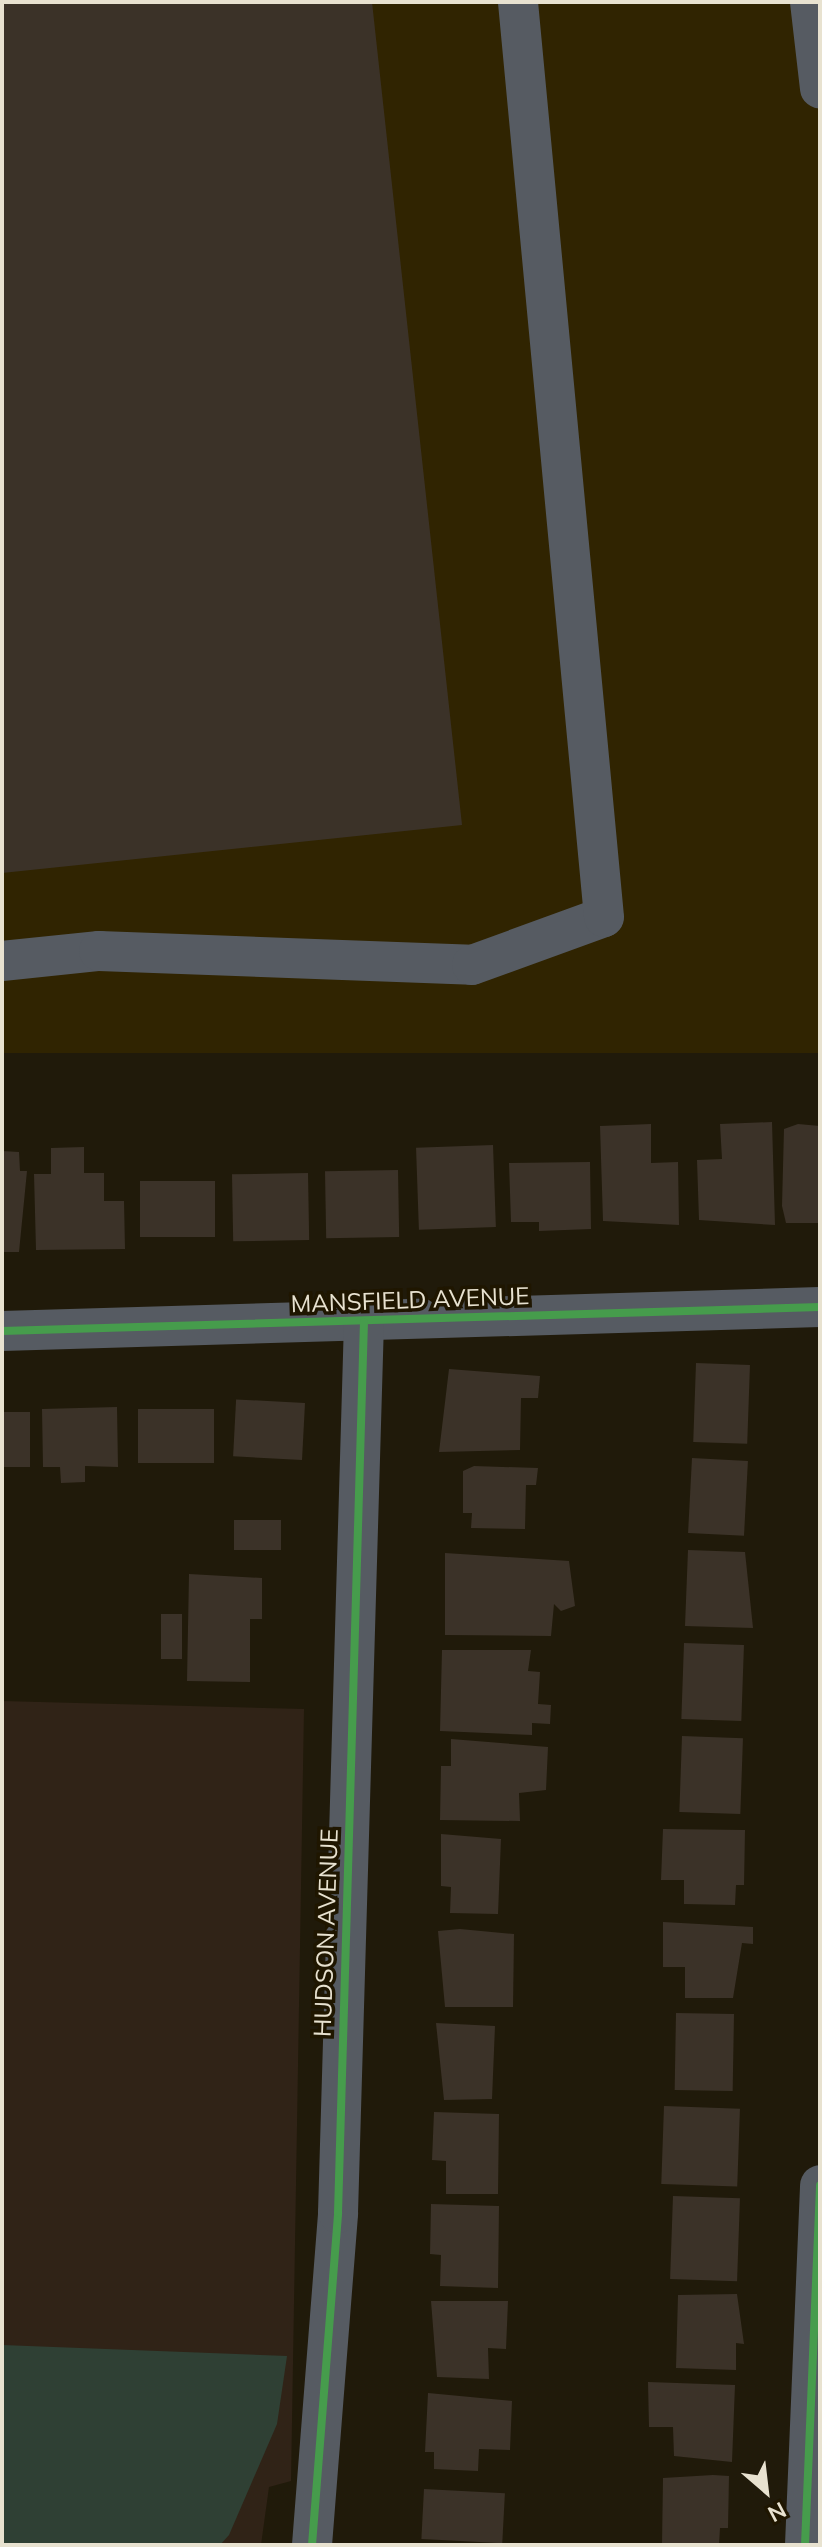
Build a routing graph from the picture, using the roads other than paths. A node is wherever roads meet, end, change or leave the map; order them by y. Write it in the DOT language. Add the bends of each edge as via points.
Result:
graph roads {
  1 [pos="518,2"];
  2 [pos="810,2"];
  3 [pos="820,88"];
  4 [pos="2,961"];
  5 [pos="820,1307"];
  6 [pos="364,1322"];
  7 [pos="2,1331"];
  8 [pos="820,2185"];
  9 [pos="312,2545"];
  10 [pos="805,2545"];
  1 -- 4 [label="street" via="604,917 472,965 99,951"];
  2 -- 3 [label="street"];
  5 -- 6 [label="street, MANSFIELD AVENUE"];
  6 -- 7 [label="street, MANSFIELD AVENUE"];
  6 -- 9 [label="street, HUDSON AVENUE" via="338,2213"];
  8 -- 10 [label="street"];
}
